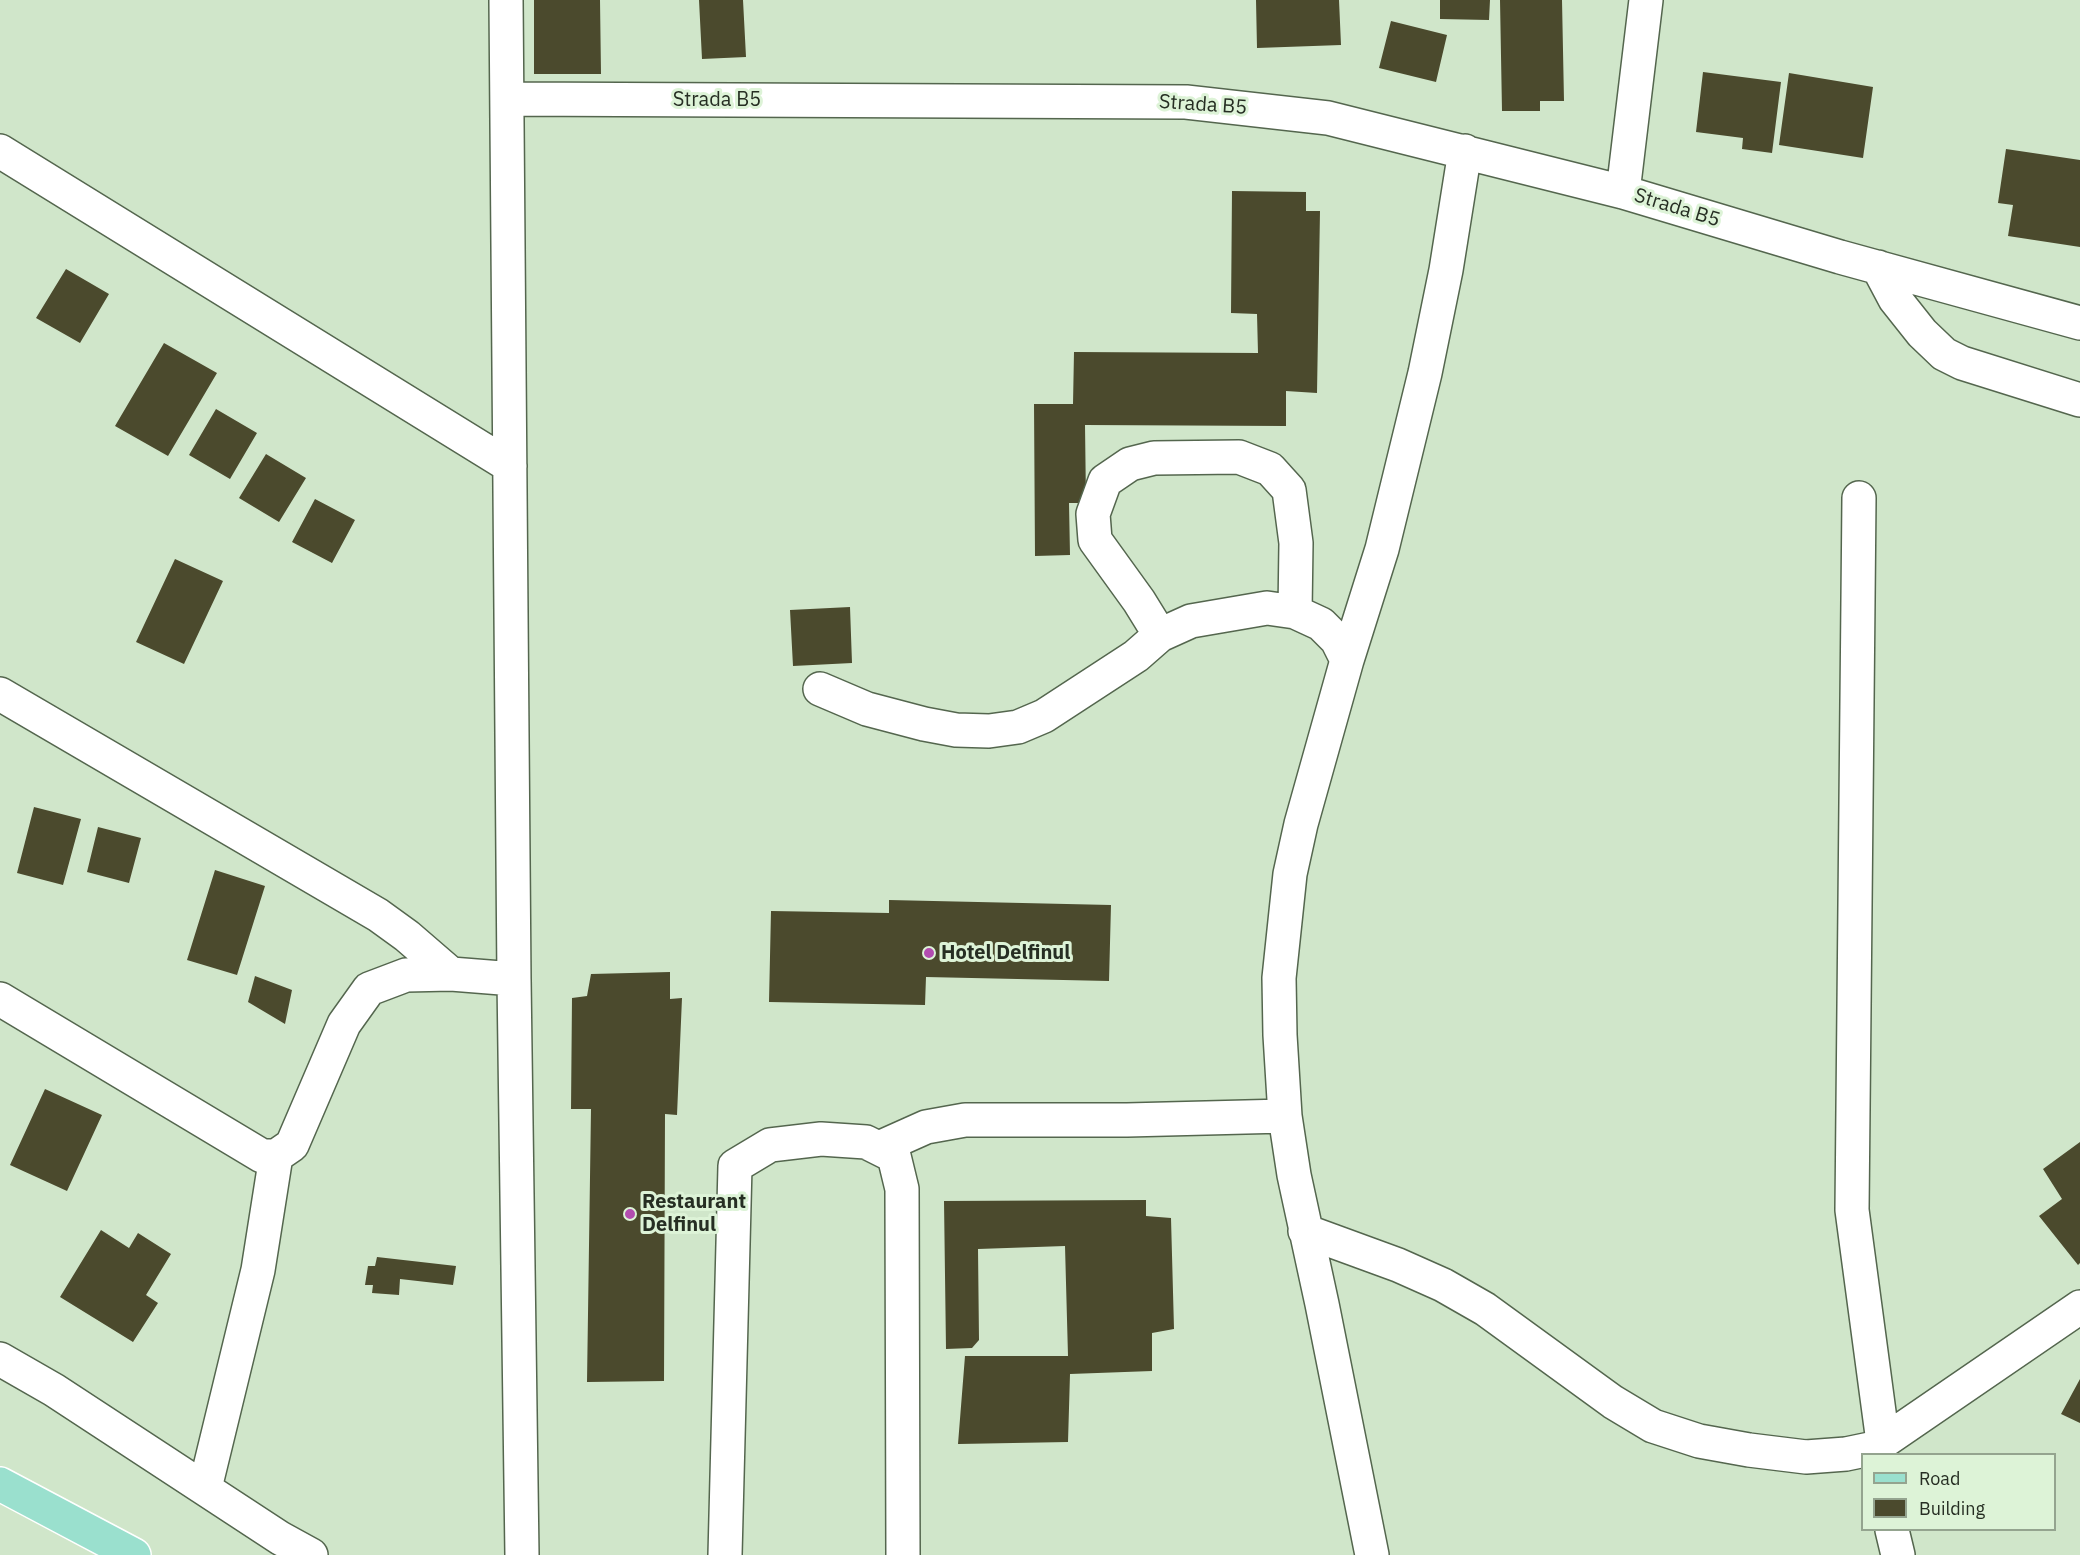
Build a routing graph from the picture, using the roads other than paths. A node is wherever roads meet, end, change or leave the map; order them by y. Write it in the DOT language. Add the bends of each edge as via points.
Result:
graph roads {
  1 [pos="506,0"];
  2 [pos="1646,0"];
  3 [pos="507,99"];
  4 [pos="0,151"];
  5 [pos="1465,151"];
  6 [pos="1623,192"];
  7 [pos="1878,267"];
  8 [pos="2080,323"];
  9 [pos="2080,400"];
  10 [pos="510,466"];
  11 [pos="1859,498"];
  12 [pos="1295,612"];
  13 [pos="1161,635"];
  14 [pos="1347,660"];
  15 [pos="820,688"];
  16 [pos="0,694"];
  17 [pos="451,974"];
  18 [pos="514,979"];
  19 [pos="0,999"];
  20 [pos="1285,1116"];
  21 [pos="879,1148"];
  22 [pos="276,1156"];
  23 [pos="1305,1231"];
  24 [pos="2080,1307"];
  25 [pos="0,1359"];
  26 [pos="1875,1448"];
  27 [pos="0,1484"];
  28 [pos="205,1488"];
  29 [pos="1892,1531"];
  30 [pos="134,1555"];
  31 [pos="311,1555"];
  32 [pos="522,1555"];
  33 [pos="725,1555"];
  34 [pos="903,1555"];
  35 [pos="1372,1555"];
  36 [pos="1898,1555"];
  1 -- 3 [label="street"];
  2 -- 6 [label="street"];
  3 -- 5 [label="street, Strada B5" via="1186,102 1328,118"];
  3 -- 10 [label="street"];
  4 -- 10 [label="street"];
  5 -- 6 [label="street, Strada B5"];
  5 -- 14 [label="street" via="1425,373 1382,549"];
  6 -- 7 [label="street, Strada B5"];
  7 -- 8 [label="street, Strada B5"];
  7 -- 9 [label="street" via="1895,299 1944,354"];
  10 -- 18 [label="street"];
  11 -- 26 [label="street" via="1852,1210"];
  12 -- 13 [label="street" via="1267,608 1229,614 1191,621"];
  12 -- 13 [label="street" via="1296,543 1289,490 1270,469 1239,457 1154,458 1130,464 1105,481 1093,514 1095,540"];
  12 -- 14 [label="street" via="1321,624 1337,640"];
  13 -- 15 [label="street" via="1136,656 1044,716 1018,727 967,731 924,724 867,710"];
  14 -- 20 [label="street" via="1290,874 1279,978"];
  16 -- 17 [label="street" via="378,915"];
  17 -- 18 [label="street"];
  17 -- 22 [label="street" via="406,975 369,989 345,1024 292,1144"];
  18 -- 32 [label="street"];
  19 -- 22 [label="street" via="262,1156"];
  20 -- 21 [label="street" via="965,1120 926,1127"];
  20 -- 23 [label="street"];
  21 -- 33 [label="street" via="866,1142 821,1139 770,1145 735,1166"];
  21 -- 34 [label="street" via="894,1156 902,1189"];
  22 -- 28 [label="street" via="258,1270"];
  23 -- 26 [label="street" via="1398,1264 1443,1285 1485,1309 1613,1402 1653,1426 1700,1441 1806,1456"];
  23 -- 35 [label="street"];
  24 -- 26 [label="street"];
  25 -- 28 [label="street"];
  27 -- 30 [label="main road"];
  28 -- 31 [label="street"];
  29 -- 36 [label="street"];
}
